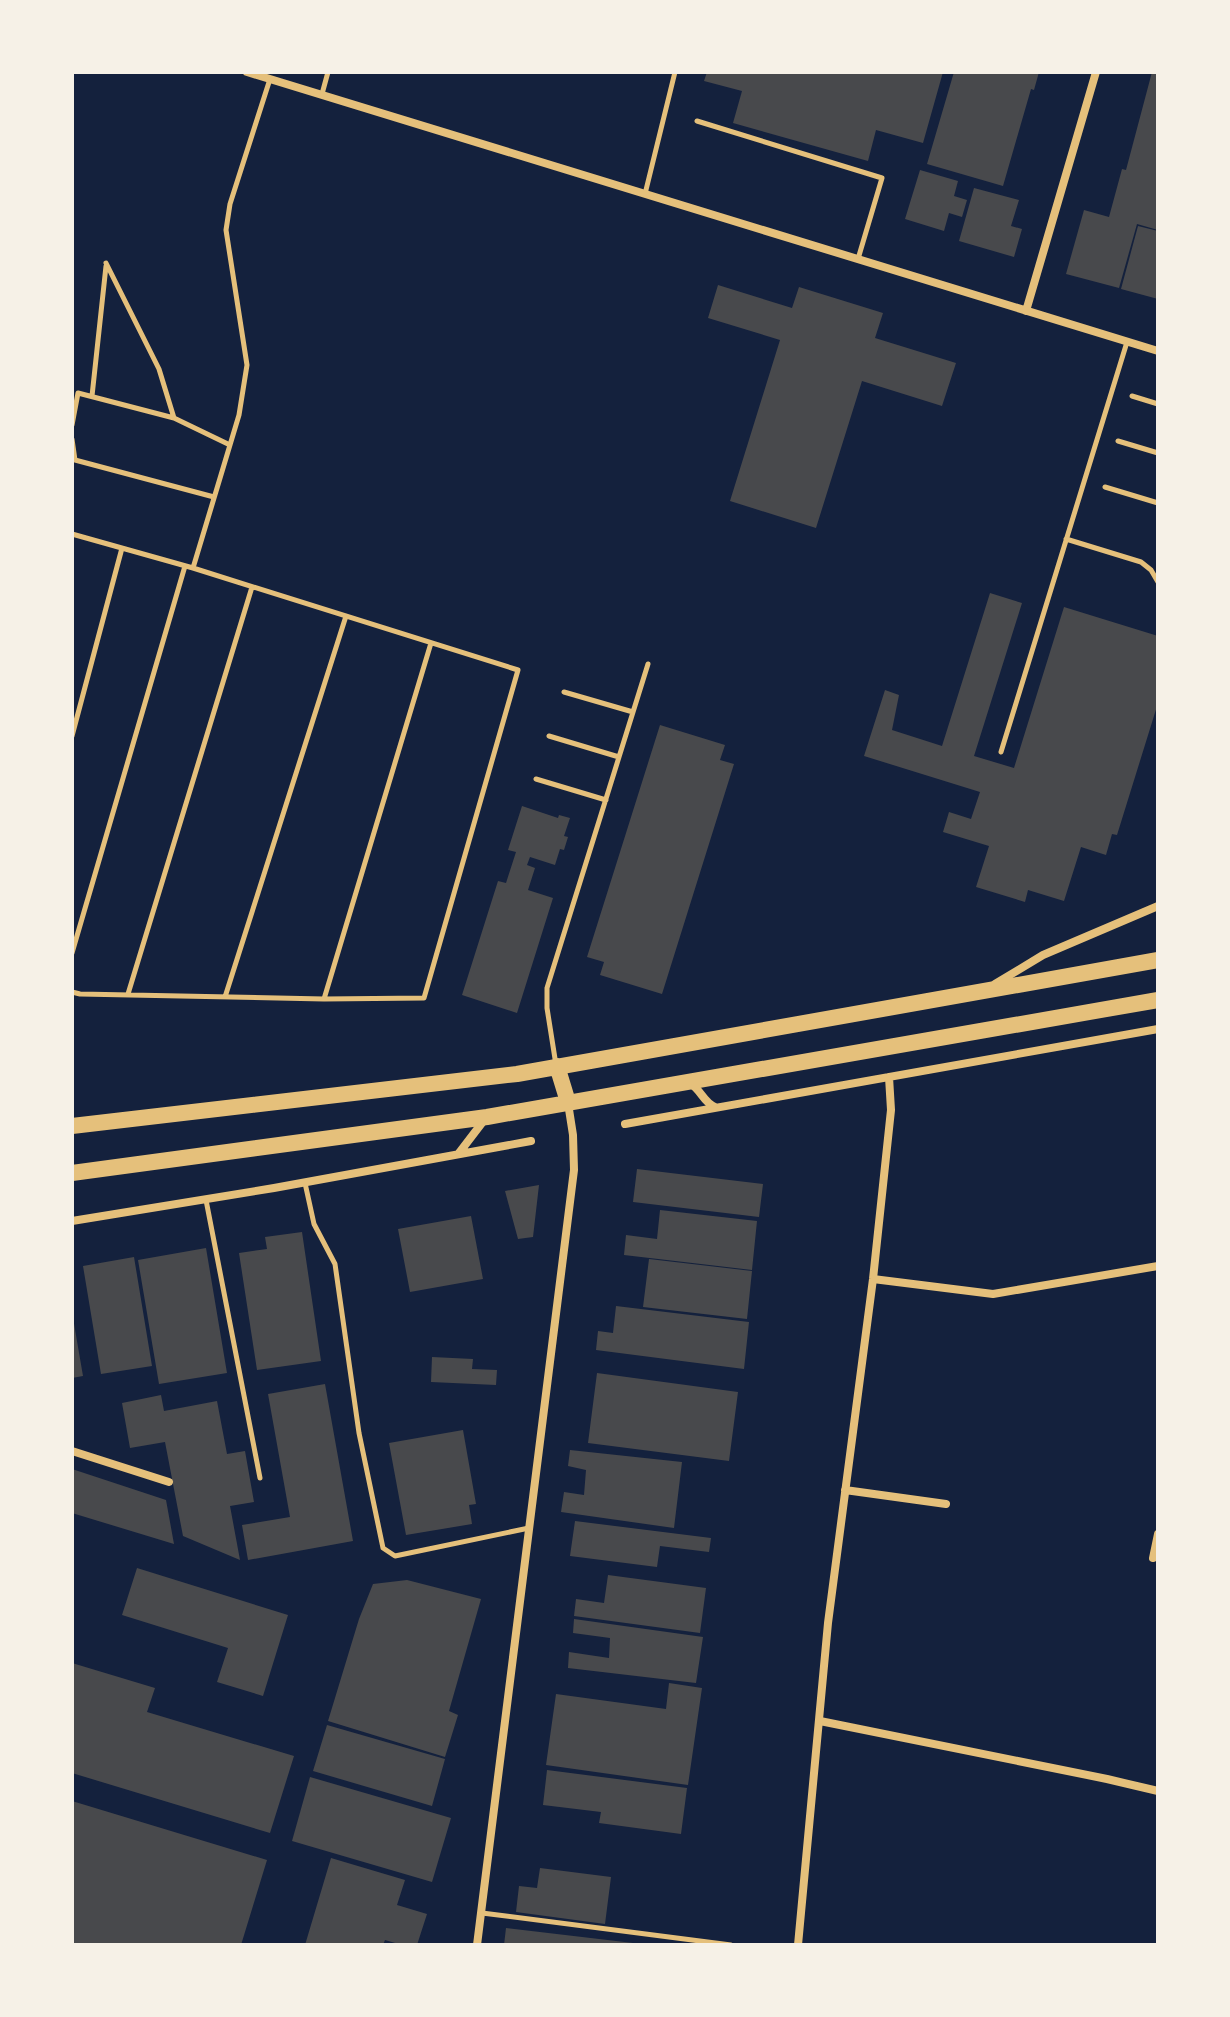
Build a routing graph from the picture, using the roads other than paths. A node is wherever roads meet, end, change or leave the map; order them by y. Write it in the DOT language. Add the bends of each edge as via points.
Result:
graph roads {
  1 [pos="247,72"];
  2 [pos="328,72"];
  3 [pos="675,72"];
  4 [pos="1096,72"];
  5 [pos="270,79"];
  6 [pos="321,95"];
  7 [pos="697,121"];
  8 [pos="645,194"];
  9 [pos="858,259"];
  10 [pos="1026,311"];
  11 [pos="1127,342"];
  12 [pos="1158,351"];
  13 [pos="92,396"];
  14 [pos="1132,396"];
  15 [pos="1158,404"];
  16 [pos="174,418"];
  17 [pos="72,425"];
  18 [pos="72,439"];
  19 [pos="1118,441"];
  20 [pos="230,445"];
  21 [pos="1158,453"];
  22 [pos="1105,487"];
  23 [pos="1158,493"];
  24 [pos="214,497"];
  25 [pos="1157,503"];
  26 [pos="72,534"];
  27 [pos="1066,539"];
  28 [pos="122,548"];
  29 [pos="185,566"];
  30 [pos="193,568"];
  31 [pos="1158,582"];
  32 [pos="252,587"];
  33 [pos="346,616"];
  34 [pos="431,643"];
  35 [pos="648,664"];
  36 [pos="564,692"];
  37 [pos="633,712"];
  38 [pos="72,736"];
  39 [pos="549,736"];
  40 [pos="1001,752"];
  41 [pos="619,757"];
  42 [pos="536,779"];
  43 [pos="606,800"];
  44 [pos="1158,906"];
  45 [pos="72,953"];
  46 [pos="1158,960"];
  47 [pos="72,992"];
  48 [pos="128,994"];
  49 [pos="977,994"];
  50 [pos="225,997"];
  51 [pos="324,999"];
  52 [pos="1158,1000"];
  53 [pos="1158,1029"];
  54 [pos="557,1066"];
  55 [pos="889,1077"];
  56 [pos="687,1082"];
  57 [pos="568,1102"];
  58 [pos="716,1107"];
  59 [pos="487,1117"];
  60 [pos="625,1124"];
  61 [pos="72,1126"];
  62 [pos="531,1141"];
  63 [pos="458,1154"];
  64 [pos="72,1173"];
  65 [pos="305,1182"];
  66 [pos="206,1199"];
  67 [pos="72,1221"];
  68 [pos="1158,1266"];
  69 [pos="873,1279"];
  70 [pos="72,1451"];
  71 [pos="260,1478"];
  72 [pos="169,1482"];
  73 [pos="845,1490"];
  74 [pos="946,1504"];
  75 [pos="530,1528"];
  76 [pos="1158,1534"];
  77 [pos="1153,1558"];
  78 [pos="820,1721"];
  79 [pos="1158,1791"];
  80 [pos="481,1913"];
  81 [pos="477,1945"];
  82 [pos="731,1945"];
  83 [pos="798,1945"];
  1 -- 5 [label="street"];
  2 -- 6 [label="lane"];
  3 -- 8 [label="lane"];
  4 -- 10 [label="street"];
  5 -- 6 [label="street"];
  5 -- 20 [label="lane" via="226,230 247,365"];
  6 -- 8 [label="street"];
  7 -- 9 [label="lane" via="882,178"];
  8 -- 9 [label="street"];
  9 -- 10 [label="street"];
  10 -- 11 [label="street"];
  11 -- 12 [label="street"];
  11 -- 27 [label="lane"];
  13 -- 16 [label="lane"];
  13 -- 16 [label="lane" via="106,263 159,369"];
  13 -- 17 [label="lane" via="78,393"];
  14 -- 15 [label="lane"];
  16 -- 20 [label="lane"];
  18 -- 24 [label="lane" via="75,460"];
  19 -- 21 [label="lane"];
  20 -- 24 [label="lane"];
  22 -- 25 [label="lane"];
  23 -- 25 [label="lane"];
  24 -- 30 [label="lane"];
  26 -- 28 [label="lane"];
  27 -- 31 [label="lane" via="1141,562"];
  27 -- 40 [label="lane"];
  28 -- 29 [label="lane"];
  28 -- 38 [label="lane"];
  29 -- 30 [label="lane"];
  29 -- 45 [label="lane"];
  30 -- 32 [label="lane"];
  32 -- 33 [label="lane"];
  32 -- 48 [label="lane"];
  33 -- 34 [label="lane"];
  33 -- 50 [label="lane"];
  34 -- 51 [label="lane"];
  34 -- 51 [label="lane" via="518,670 424,998"];
  35 -- 37 [label="lane"];
  36 -- 37 [label="lane"];
  37 -- 41 [label="lane"];
  39 -- 41 [label="lane"];
  41 -- 43 [label="lane"];
  42 -- 43 [label="lane"];
  43 -- 54 [label="lane" via="547,988"];
  44 -- 49 [label="street" via="1043,955"];
  46 -- 49 [label="main road"];
  47 -- 48 [label="lane"];
  48 -- 50 [label="lane"];
  49 -- 54 [label="main road"];
  50 -- 51 [label="lane"];
  52 -- 56 [label="main road"];
  53 -- 55 [label="street"];
  54 -- 57 [label="main road"];
  54 -- 61 [label="main road"];
  55 -- 58 [label="street"];
  55 -- 69 [label="street" via="891,1110"];
  56 -- 57 [label="main road"];
  56 -- 58 [label="street"];
  57 -- 59 [label="main road"];
  57 -- 75 [label="street" via="574,1170"];
  58 -- 60 [label="street"];
  59 -- 63 [label="street"];
  59 -- 64 [label="main road"];
  62 -- 63 [label="street"];
  63 -- 65 [label="street"];
  65 -- 66 [label="street"];
  65 -- 75 [label="lane" via="314,1224 335,1264 359,1433 383,1548 395,1556"];
  66 -- 67 [label="street"];
  66 -- 71 [label="lane"];
  68 -- 69 [label="street" via="993,1294"];
  69 -- 73 [label="street"];
  70 -- 72 [label="street"];
  73 -- 74 [label="street"];
  73 -- 78 [label="street"];
  75 -- 80 [label="street"];
  76 -- 77 [label="street"];
  78 -- 79 [label="street"];
  78 -- 83 [label="street"];
  80 -- 81 [label="street"];
  80 -- 82 [label="lane"];
}
